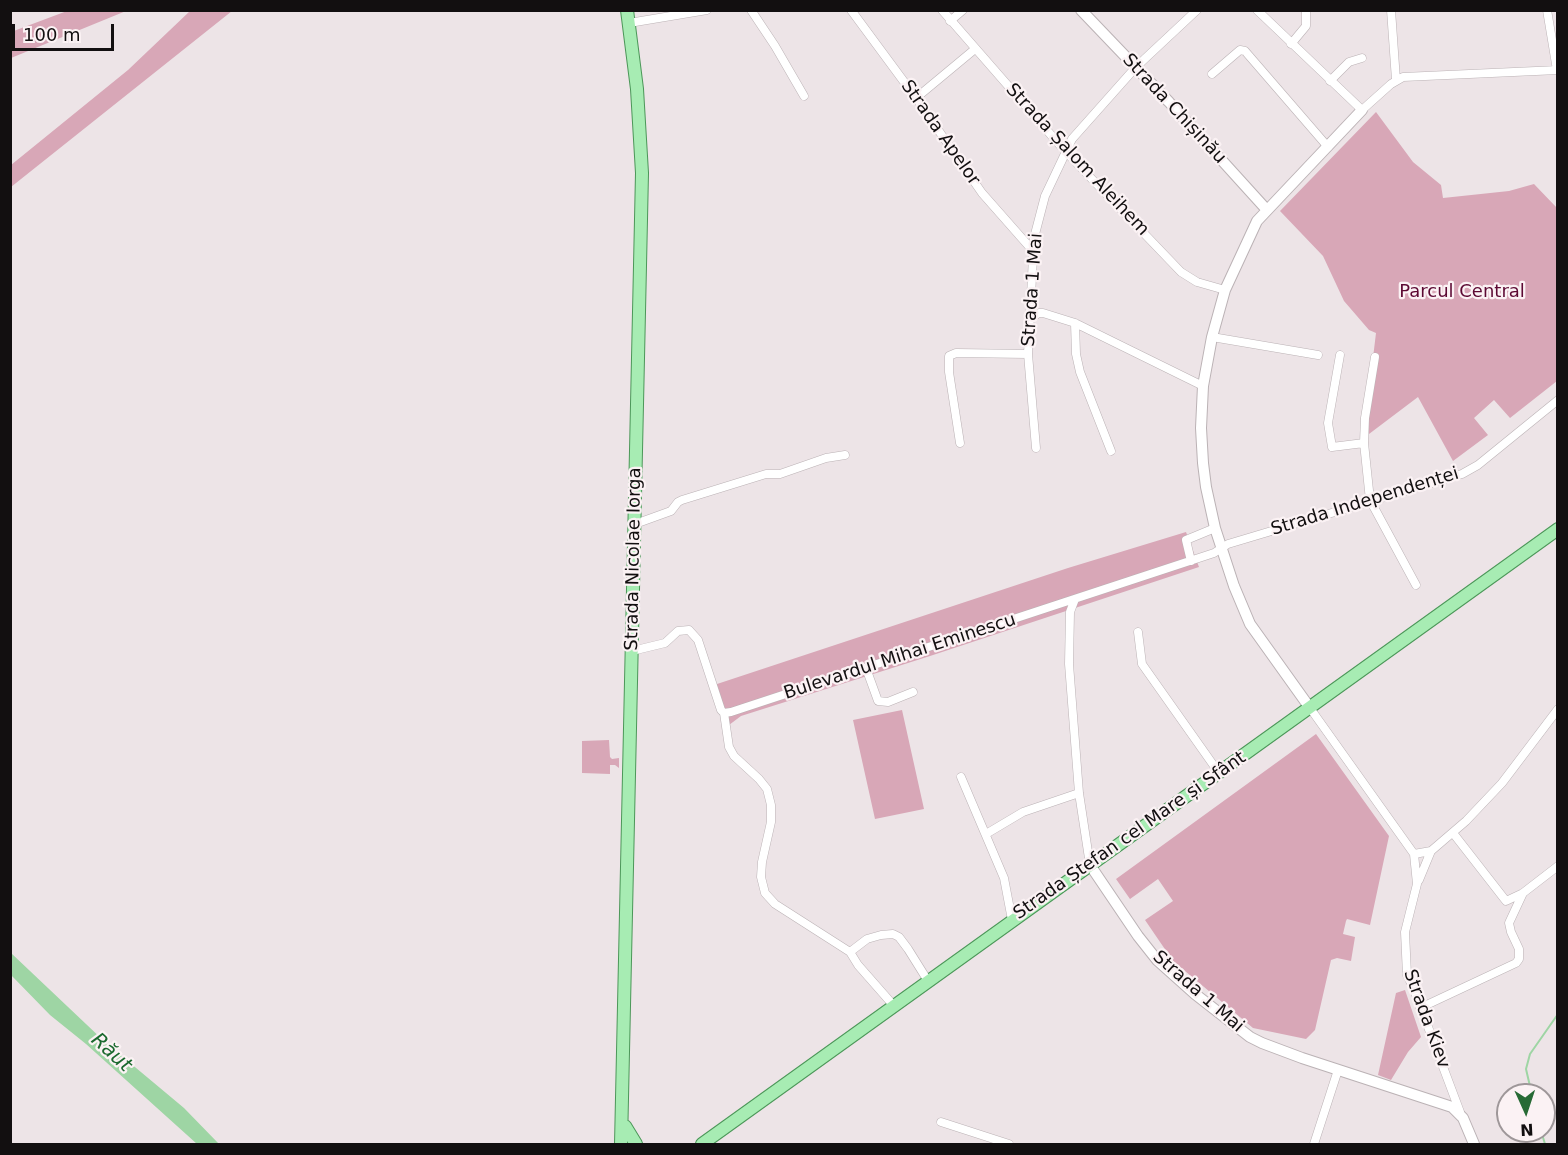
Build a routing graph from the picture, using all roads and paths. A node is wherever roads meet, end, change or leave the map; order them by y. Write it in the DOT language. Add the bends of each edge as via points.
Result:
graph roads {
  1 [pos="627,10"];
  2 [pos="707,10"];
  3 [pos="751,10"];
  4 [pos="851,10"];
  5 [pos="942,10"];
  6 [pos="963,10"];
  7 [pos="1081,10"];
  8 [pos="1197,10"];
  9 [pos="1257,10"];
  10 [pos="1306,10"];
  11 [pos="1391,10"];
  12 [pos="1547,10"];
  13 [pos="951,21"];
  14 [pos="629,23"];
  15 [pos="1291,44"];
  16 [pos="975,49"];
  17 [pos="1362,58"];
  18 [pos="1136,67"];
  19 [pos="1557,70"];
  20 [pos="1212,74"];
  21 [pos="1396,80"];
  22 [pos="1330,81"];
  23 [pos="804,96"];
  24 [pos="916,98"];
  25 [pos="1362,111"];
  26 [pos="1328,147"];
  27 [pos="1065,151"];
  28 [pos="1266,209"];
  29 [pos="1034,252"];
  30 [pos="1225,290"];
  31 [pos="1030,318"];
  32 [pos="1075,323"];
  33 [pos="1212,338"];
  34 [pos="1028,354"];
  35 [pos="1318,355"];
  36 [pos="1340,355"];
  37 [pos="1375,357"];
  38 [pos="1203,386"];
  39 [pos="1557,400"];
  40 [pos="1364,443"];
  41 [pos="960,444"];
  42 [pos="1036,448"];
  43 [pos="1111,451"];
  44 [pos="845,455"];
  45 [pos="1370,500"];
  46 [pos="634,524"];
  47 [pos="1215,528"];
  48 [pos="1557,529"];
  49 [pos="1221,547"];
  50 [pos="1191,561"];
  51 [pos="1416,585"];
  52 [pos="1075,599"];
  53 [pos="1138,632"];
  54 [pos="632,651"];
  55 [pos="866,668"];
  56 [pos="913,692"];
  57 [pos="1310,708"];
  58 [pos="1557,709"];
  59 [pos="724,713"];
  60 [pos="1220,773"];
  61 [pos="961,777"];
  62 [pos="1079,793"];
  63 [pos="1453,833"];
  64 [pos="986,834"];
  65 [pos="1431,851"];
  66 [pos="1414,854"];
  67 [pos="1090,865"];
  68 [pos="1557,866"];
  69 [pos="1417,884"];
  70 [pos="1523,893"];
  71 [pos="1012,920"];
  72 [pos="850,952"];
  73 [pos="928,981"];
  74 [pos="894,1006"];
  75 [pos="1420,1008"];
  76 [pos="1338,1070"];
  77 [pos="1460,1113"];
  78 [pos="941,1122"];
  79 [pos="623,1125"];
  80 [pos="615,1144"];
  81 [pos="621,1144"];
  82 [pos="626,1144"];
  83 [pos="636,1144"];
  84 [pos="702,1144"];
  85 [pos="1009,1144"];
  86 [pos="1314,1144"];
  87 [pos="1474,1144"];
  1 -- 14 [label="main road, Strada Nicolae Iorga"];
  2 -- 14 [label="street"];
  3 -- 23 [label="street"];
  4 -- 24 [label="street, Strada Apelor"];
  5 -- 13 [label="street, Strada Șalom Aleihem"];
  6 -- 13 [label="street"];
  7 -- 18 [label="street, Strada Chișinău"];
  8 -- 18 [label="street, Strada 1 Mai"];
  9 -- 15 [label="street"];
  10 -- 15 [label="street" via="1306,26"];
  11 -- 21 [label="street"];
  12 -- 19 [label="street"];
  13 -- 16 [label="street, Strada Șalom Aleihem"];
  14 -- 46 [label="main road, Strada Nicolae Iorga" via="638,89 642,173"];
  15 -- 22 [label="street"];
  16 -- 24 [label="street"];
  16 -- 27 [label="street, Strada Șalom Aleihem"];
  17 -- 22 [label="street" via="1350,62"];
  18 -- 27 [label="street, Strada 1 Mai"];
  18 -- 28 [label="street, Strada Chișinău"];
  19 -- 21 [label="street" via="1412,75"];
  20 -- 26 [label="street" via="1240,50 1245,51"];
  21 -- 25 [label="street"];
  22 -- 25 [label="street"];
  24 -- 29 [label="street, Strada Apelor" via="982,193"];
  25 -- 26 [label="street"];
  26 -- 28 [label="street"];
  27 -- 29 [label="street, Strada 1 Mai" via="1045,196"];
  27 -- 30 [label="street, Strada Șalom Aleihem" via="1181,272 1197,282"];
  28 -- 30 [label="street"];
  29 -- 31 [label="street, Strada 1 Mai"];
  30 -- 33 [label="street"];
  31 -- 32 [label="street" via="1043,313"];
  31 -- 34 [label="street, Strada 1 Mai"];
  32 -- 38 [label="street"];
  32 -- 43 [label="street" via="1080,372"];
  33 -- 35 [label="street"];
  33 -- 38 [label="street"];
  34 -- 41 [label="street" via="949,356"];
  34 -- 42 [label="street, Strada 1 Mai"];
  36 -- 40 [label="street" via="1328,423 1332,447"];
  37 -- 40 [label="street"];
  38 -- 47 [label="street" via="1203,463"];
  39 -- 45 [label="street, Strada Independenței" via="1469,471"];
  40 -- 45 [label="street"];
  44 -- 46 [label="street" via="682,500 672,511"];
  45 -- 49 [label="street, Strada Independenței"];
  45 -- 51 [label="street"];
  46 -- 54 [label="main road, Strada Nicolae Iorga"];
  47 -- 49 [label="street"];
  47 -- 50 [label="street" via="1186,540"];
  48 -- 57 [label="main road, Strada Ștefan cel Mare și Sfânt"];
  49 -- 50 [label="street, Bulevardul Mihai Eminescu"];
  49 -- 57 [label="street" via="1250,624"];
  50 -- 52 [label="street, Bulevardul Mihai Eminescu"];
  52 -- 55 [label="street, Bulevardul Mihai Eminescu"];
  52 -- 62 [label="street, Strada 1 Mai" via="1070,612 1069,664"];
  53 -- 60 [label="street" via="1142,664"];
  54 -- 59 [label="street" via="656,647 681,630 689,630 698,640"];
  54 -- 79 [label="main road, Strada Nicolae Iorga"];
  55 -- 56 [label="street" via="878,701 888,702"];
  55 -- 59 [label="street, Bulevardul Mihai Eminescu"];
  57 -- 60 [label="main road, Strada Ștefan cel Mare și Sfânt"];
  57 -- 66 [label="street, Strada Kiev"];
  58 -- 63 [label="street" via="1502,783"];
  59 -- 72 [label="street" via="729,747 763,784 771,805 760,877 765,893 775,904"];
  60 -- 67 [label="main road, Strada Ștefan cel Mare și Sfânt"];
  61 -- 64 [label="street"];
  62 -- 64 [label="street" via="1023,812"];
  62 -- 67 [label="street, Strada 1 Mai"];
  63 -- 65 [label="street"];
  63 -- 70 [label="street" via="1504,900"];
  64 -- 71 [label="street" via="1004,878"];
  65 -- 66 [label="street"];
  65 -- 69 [label="street"];
  66 -- 69 [label="street, Strada Kiev"];
  67 -- 71 [label="main road, Strada Ștefan cel Mare și Sfânt"];
  67 -- 76 [label="street, Strada 1 Mai" via="1151,953 1195,994 1250,1037"];
  68 -- 70 [label="street"];
  69 -- 75 [label="street, Strada Kiev" via="1405,932 1405,956 1407,975"];
  70 -- 75 [label="street" via="1509,923 1519,949 1516,963"];
  71 -- 73 [label="main road, Strada Ștefan cel Mare și Sfânt"];
  72 -- 73 [label="street" via="867,939 893,934 904,943"];
  72 -- 74 [label="street"];
  73 -- 74 [label="main road, Strada Ștefan cel Mare și Sfânt"];
  74 -- 84 [label="main road, Strada Ștefan cel Mare și Sfânt"];
  75 -- 77 [label="street, Strada Kiev"];
  76 -- 77 [label="street, Strada 1 Mai" via="1437,1101"];
  76 -- 86 [label="street"];
  77 -- 87 [label="street, Strada Kiev"];
  78 -- 85 [label="street"];
  79 -- 80 [label="main road"];
  79 -- 81 [label="main road, Strada Nicolae Iorga"];
  79 -- 82 [label="main road, Strada Nicolae Iorga"];
  79 -- 83 [label="main road"];
}
